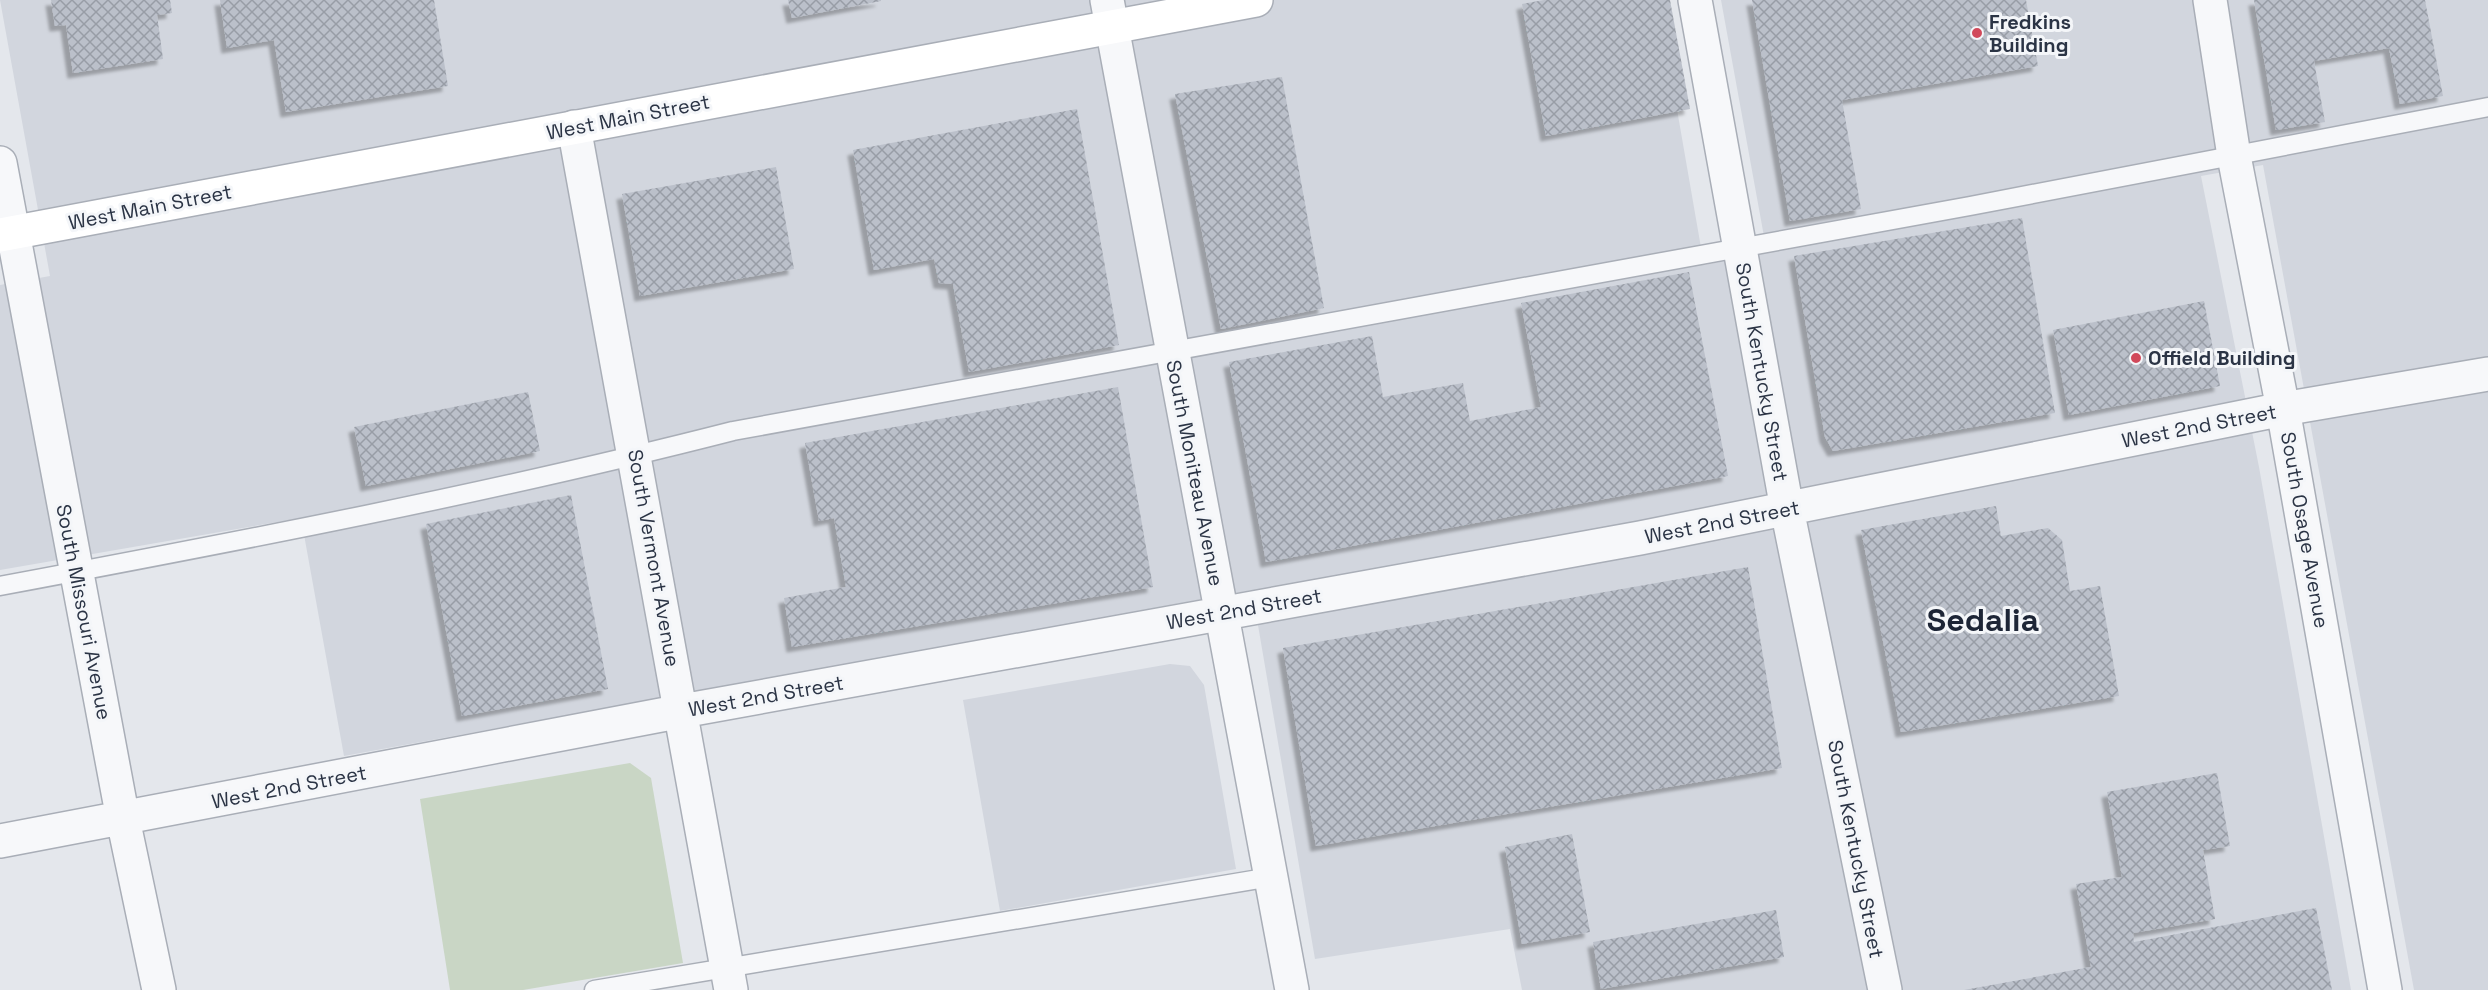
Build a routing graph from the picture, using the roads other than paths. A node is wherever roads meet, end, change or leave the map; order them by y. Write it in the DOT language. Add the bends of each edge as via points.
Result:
graph roads {
  1 [pos="1256,0"];
  2 [pos="1695,0"];
  3 [pos="2210,0"];
  4 [pos="1110,14"];
  5 [pos="2488,107"];
  6 [pos="574,127"];
  7 [pos="2234,156"];
  8 [pos="0,163"];
  9 [pos="6,234"];
  10 [pos="1739,247"];
  11 [pos="1172,350"];
  12 [pos="2488,374"];
  13 [pos="2283,409"];
  14 [pos="636,456"];
  15 [pos="1787,509"];
  16 [pos="77,572"];
  17 [pos="0,586"];
  18 [pos="1221,613"];
  19 [pos="682,711"];
  20 [pos="123,819"];
  21 [pos="0,841"];
  22 [pos="1271,877"];
  23 [pos="729,979"];
  24 [pos="159,990"];
  25 [pos="594,990"];
  26 [pos="1292,990"];
  27 [pos="1885,990"];
  28 [pos="2385,990"];
  1 -- 4 [label="main road, West Main Street"];
  2 -- 10 [label="street, South Kentucky Street"];
  3 -- 7 [label="street, South Osage Avenue"];
  4 -- 6 [label="main road, West Main Street"];
  4 -- 11 [label="street, South Moniteau Avenue"];
  5 -- 7 [label="lane"];
  6 -- 9 [label="main road, West Main Street"];
  6 -- 14 [label="street, South Vermont Avenue"];
  7 -- 10 [label="lane"];
  7 -- 13 [label="street, South Osage Avenue"];
  8 -- 9 [label="street, South Missouri Avenue"];
  9 -- 16 [label="street, South Missouri Avenue"];
  10 -- 11 [label="lane"];
  10 -- 15 [label="street, South Kentucky Street"];
  11 -- 14 [label="lane" via="733,431"];
  11 -- 18 [label="street, South Moniteau Avenue"];
  12 -- 13 [label="street, West 2nd Street"];
  13 -- 15 [label="street, West 2nd Street"];
  13 -- 28 [label="street, South Osage Avenue"];
  14 -- 16 [label="lane" via="304,529"];
  14 -- 19 [label="street, South Vermont Avenue"];
  15 -- 18 [label="street, West 2nd Street"];
  15 -- 27 [label="street, South Kentucky Street"];
  16 -- 17 [label="lane"];
  16 -- 20 [label="street, South Missouri Avenue"];
  18 -- 19 [label="street, West 2nd Street"];
  18 -- 22 [label="street, South Moniteau Avenue"];
  19 -- 20 [label="street, West 2nd Street"];
  19 -- 23 [label="street, South Vermont Avenue"];
  20 -- 21 [label="street, West 2nd Street"];
  20 -- 24 [label="street, South Missouri Avenue"];
  22 -- 23 [label="lane"];
  22 -- 26 [label="street, South Moniteau Avenue"];
  23 -- 25 [label="lane"];
}
